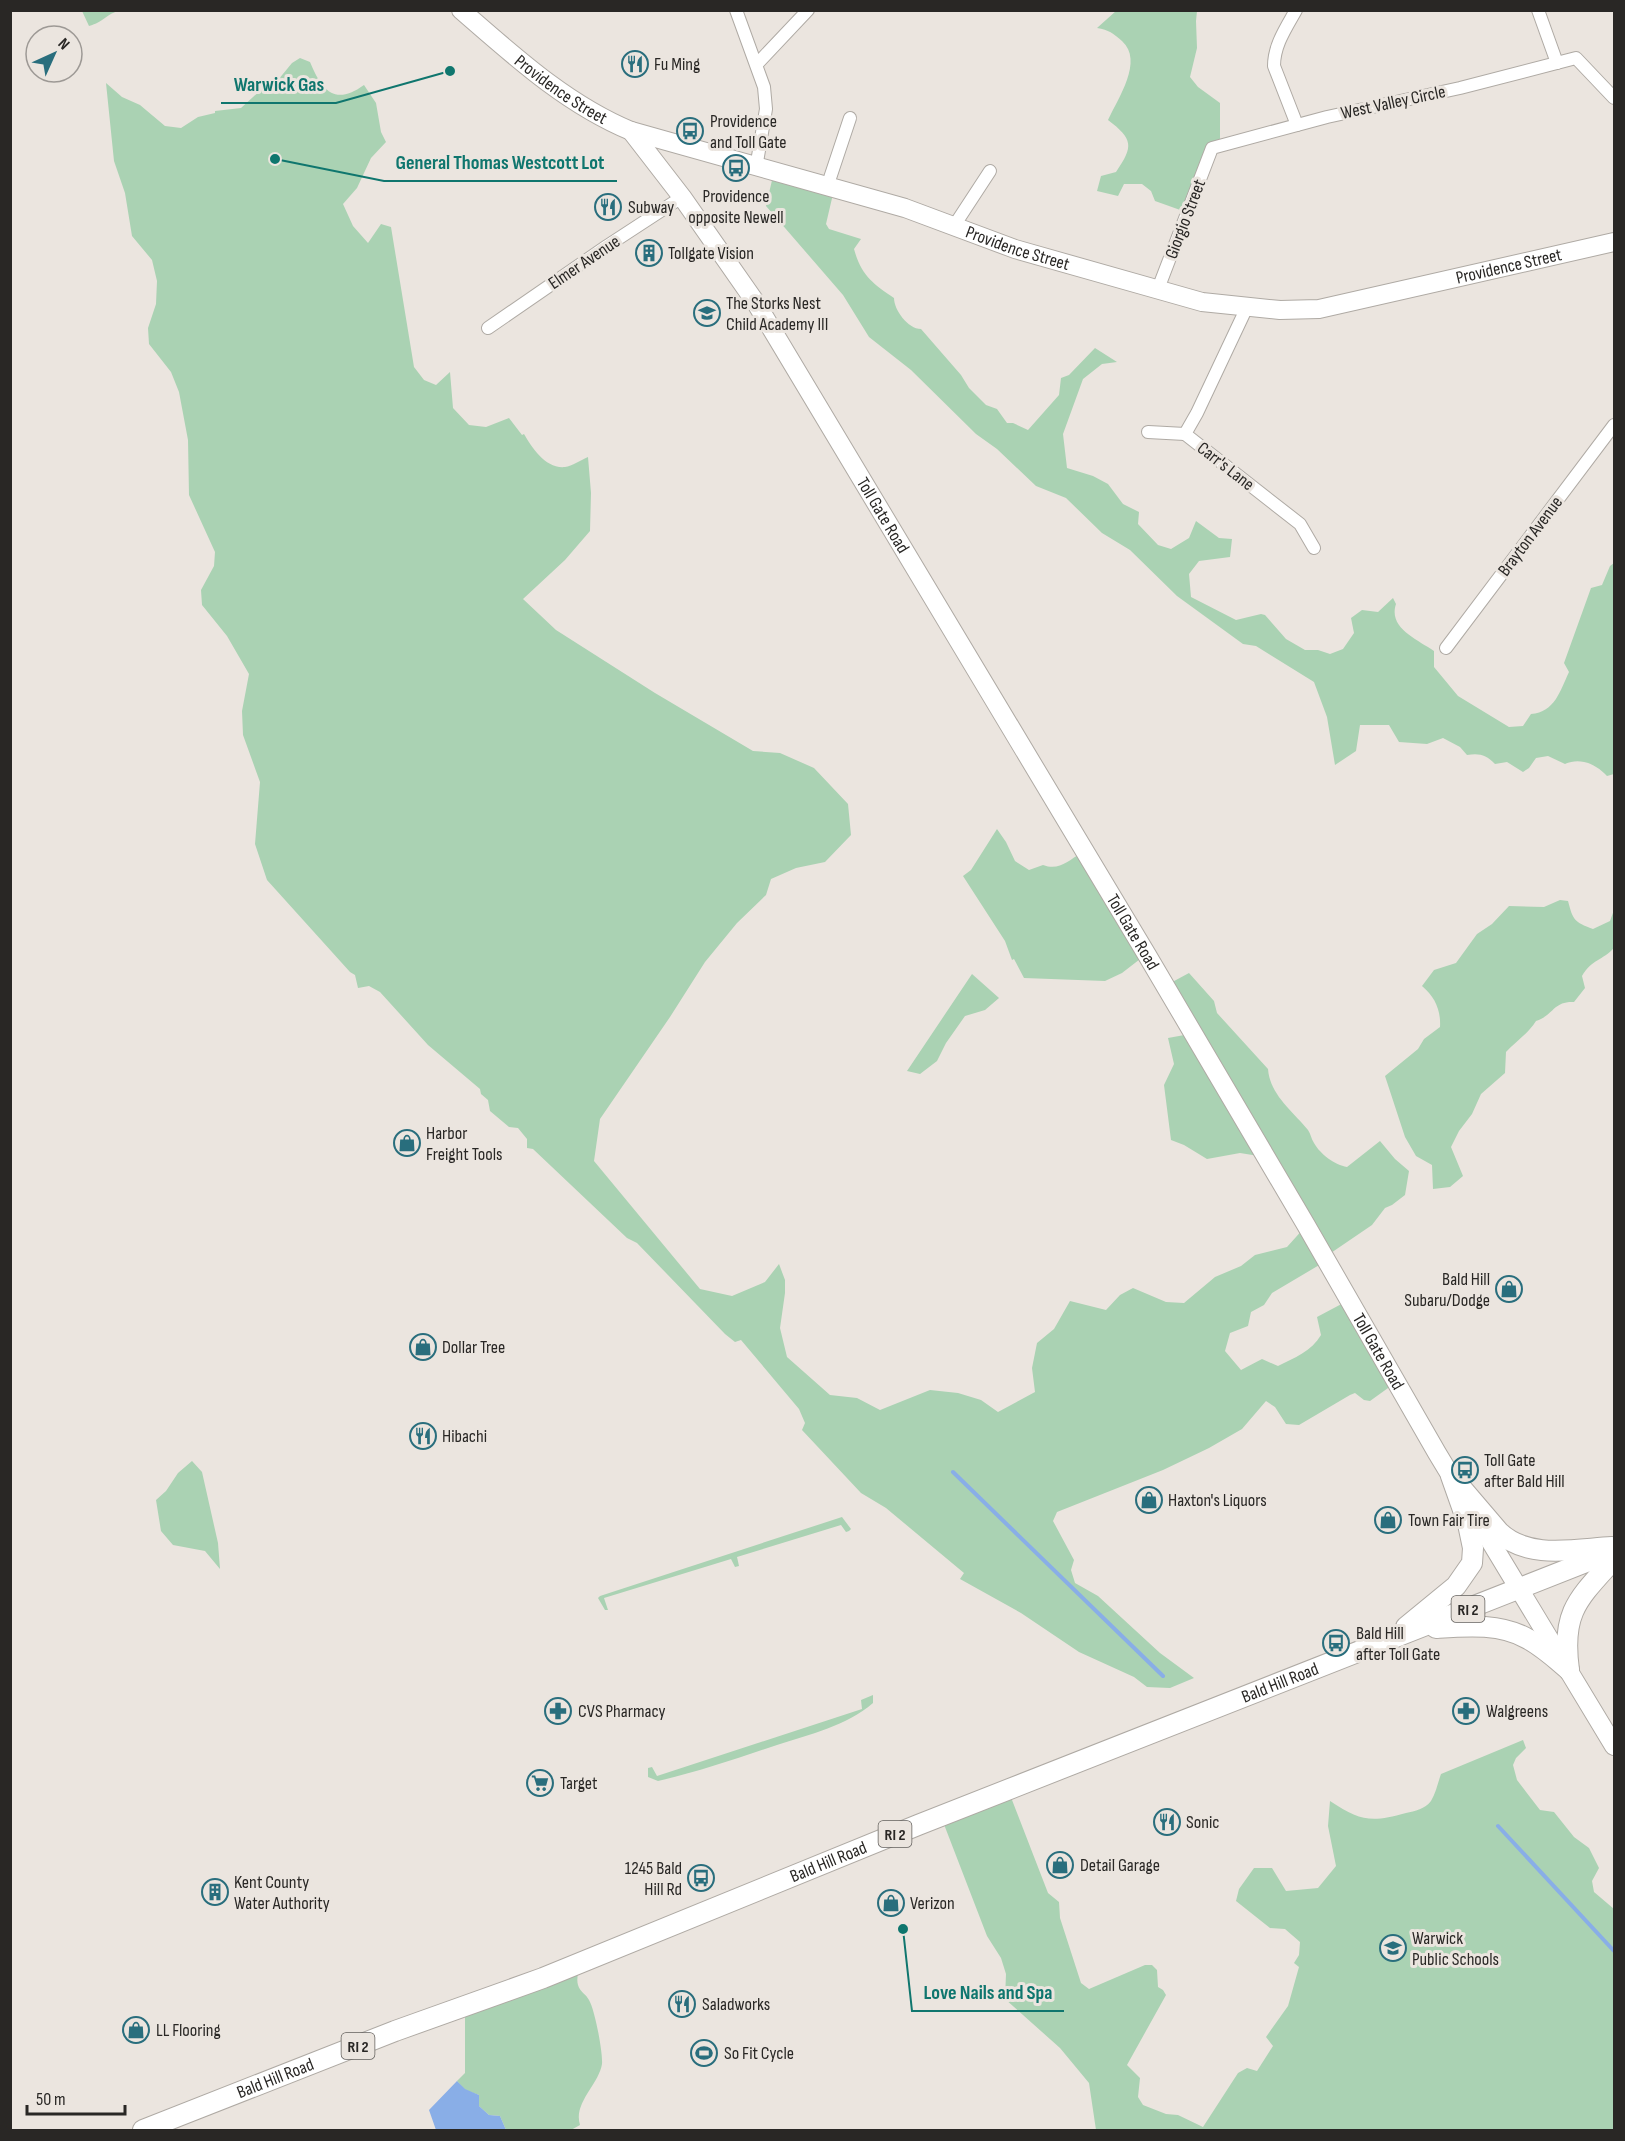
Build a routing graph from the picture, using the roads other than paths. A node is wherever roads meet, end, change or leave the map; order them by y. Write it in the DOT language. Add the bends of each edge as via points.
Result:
graph roads {
  1 [pos="461,10"];
  2 [pos="736,10"];
  3 [pos="808,10"];
  4 [pos="1296,10"];
  5 [pos="1538,10"];
  6 [pos="1557,63"];
  7 [pos="757,64"];
  8 [pos="1614,98"];
  9 [pos="850,118"];
  10 [pos="1297,125"];
  11 [pos="631,131"];
  12 [pos="1212,148"];
  13 [pos="756,168"];
  14 [pos="990,171"];
  15 [pos="827,187"];
  16 [pos="681,197"];
  17 [pos="954,226"];
  18 [pos="1614,242"];
  19 [pos="1158,289"];
  20 [pos="1247,307"];
  21 [pos="488,328"];
  22 [pos="1614,424"];
  23 [pos="1148,432"];
  24 [pos="1185,434"];
  25 [pos="1314,548"];
  26 [pos="1446,648"];
  27 [pos="1451,1476"];
  28 [pos="1614,1549"];
  29 [pos="1614,1559"];
  30 [pos="1518,1590"];
  31 [pos="1418,1628"];
  32 [pos="1390,1639"];
  33 [pos="1569,1670"];
  34 [pos="1614,1746"];
  35 [pos="143,2130"];
  1 -- 11 [label="main road, Providence Street" via="561,93"];
  2 -- 7 [label="street"];
  3 -- 7 [label="street"];
  4 -- 10 [label="street" via="1279,41 1274,66"];
  5 -- 6 [label="street"];
  6 -- 8 [label="street, West Valley Circle" via="1576,58"];
  6 -- 10 [label="street, West Valley Circle"];
  7 -- 13 [label="street" via="766,109"];
  9 -- 15 [label="street"];
  10 -- 12 [label="street, West Valley Circle"];
  11 -- 13 [label="main road, Providence Street"];
  11 -- 16 [label="main road, Toll Gate Road"];
  12 -- 19 [label="street, Giorgio Street"];
  13 -- 15 [label="main road, Providence Street"];
  14 -- 17 [label="street"];
  15 -- 17 [label="main road, Providence Street"];
  16 -- 21 [label="street, Elmer Avenue"];
  16 -- 27 [label="main road, Toll Gate Road" via="762,313 1147,955"];
  17 -- 19 [label="main road, Providence Street" via="1015,249"];
  18 -- 20 [label="main road, Providence Street" via="1319,309"];
  19 -- 20 [label="main road, Providence Street" via="1202,302"];
  20 -- 24 [label="street, Carr's Lane"];
  22 -- 26 [label="street, Brayton Avenue"];
  23 -- 24 [label="street"];
  24 -- 25 [label="street, Carr's Lane" via="1300,524"];
  27 -- 28 [label="main road" via="1499,1532 1521,1546 1537,1550"];
  27 -- 30 [label="main road, Toll Gate Road"];
  27 -- 32 [label="main road" via="1468,1524 1472,1563 1456,1586"];
  28 -- 30 [label="main road, Bald Hill Road / RI 2"];
  29 -- 33 [label="main road" via="1582,1594 1571,1613 1566,1650"];
  30 -- 31 [label="main road, Bald Hill Road / RI 2"];
  30 -- 33 [label="main road, Toll Gate Road"];
  31 -- 32 [label="main road, Bald Hill Road / RI 2"];
  31 -- 33 [label="main road" via="1462,1626 1511,1631"];
  32 -- 35 [label="main road, Bald Hill Road / RI 2" via="543,1978"];
  33 -- 34 [label="main road, Toll Gate Road"];
}
